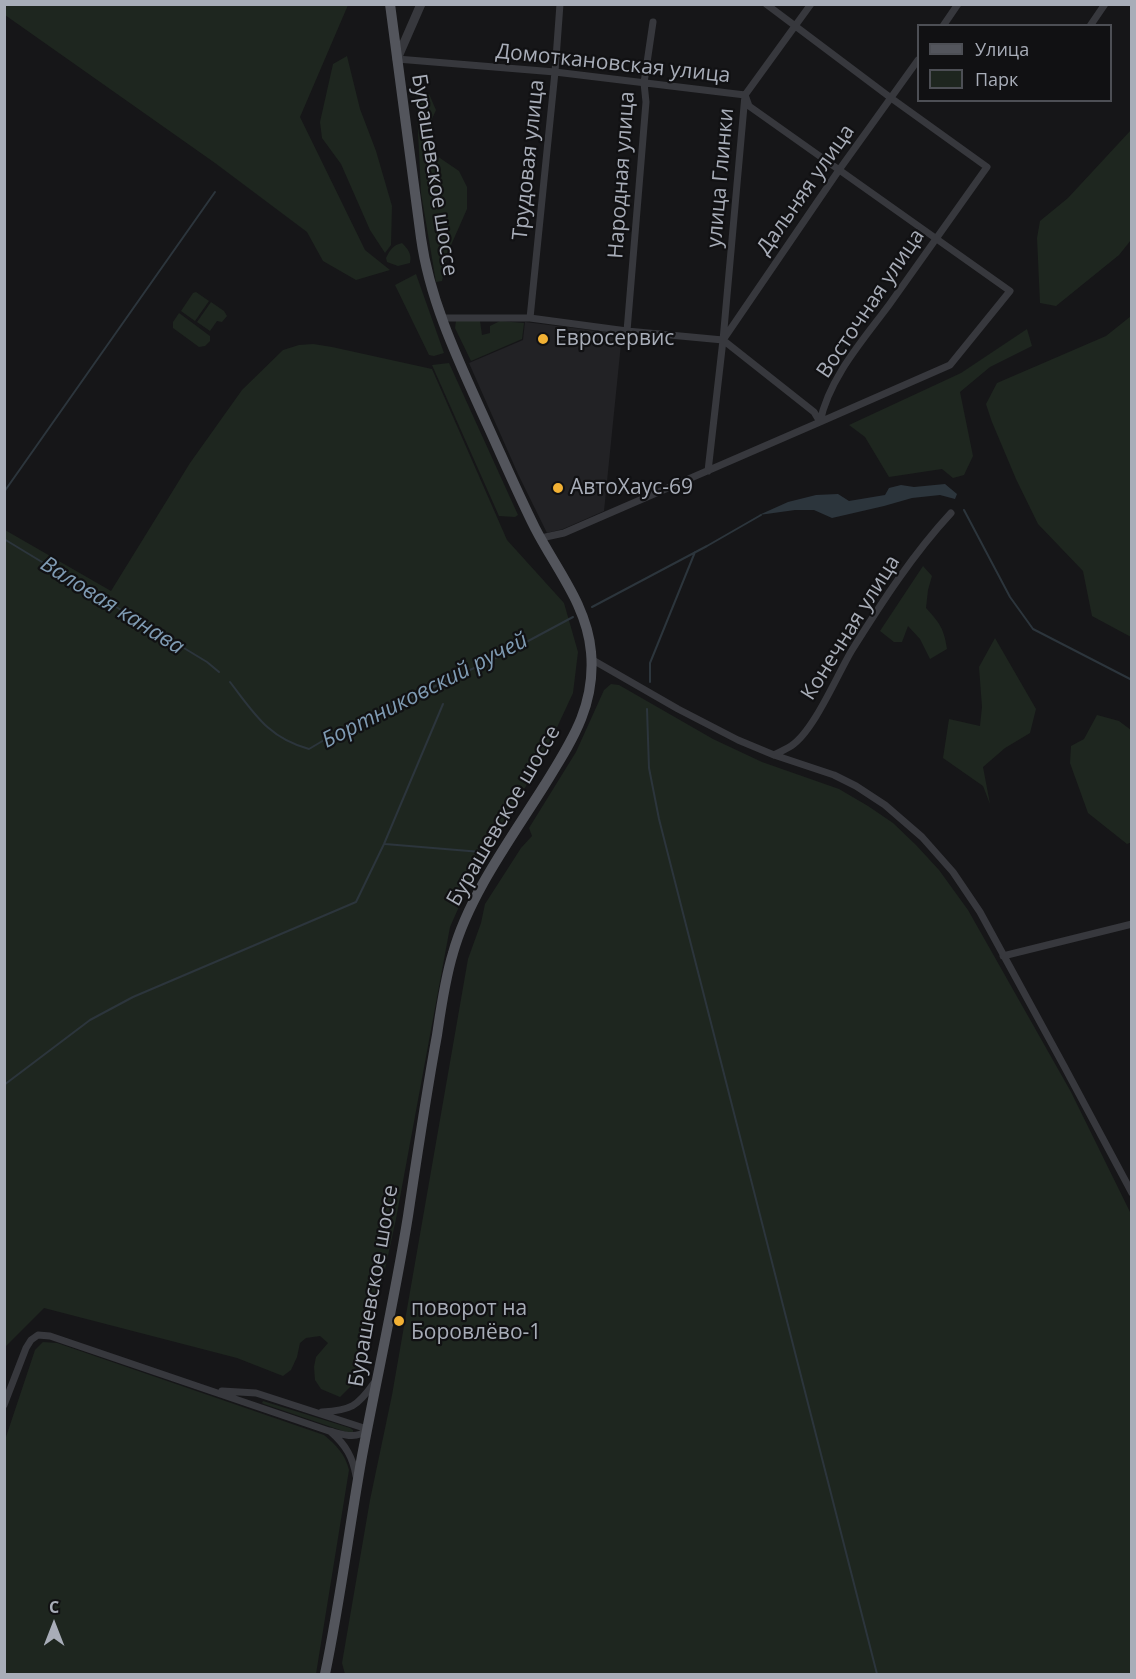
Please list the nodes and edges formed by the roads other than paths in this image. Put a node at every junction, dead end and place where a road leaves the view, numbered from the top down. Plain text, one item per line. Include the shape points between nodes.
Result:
1 (390, 4) edge
2 (421, 4) edge
3 (560, 4) edge
4 (766, 4) edge
5 (811, 4) edge
6 (958, 4) edge
7 (1105, 4) edge
8 (653, 22) dead end
9 (944, 24) edge
10 (1091, 24) edge
11 (795, 26) junction
12 (397, 59) junction
13 (917, 61) edge
14 (555, 72) junction
15 (644, 83) junction
16 (746, 95) junction
17 (891, 98) junction
18 (840, 170) junction
19 (935, 239) junction
20 (442, 318) junction
21 (530, 318) junction
22 (627, 331) junction
23 (723, 340) junction
24 (820, 422) junction
25 (708, 471) junction
26 (951, 513) dead end
27 (541, 538) junction
28 (591, 659) junction
29 (774, 754) junction
30 (1131, 924) edge
31 (1004, 956) junction
32 (1131, 1193) edge
33 (377, 1378) junction
34 (213, 1390) junction
35 (4, 1405) edge
36 (319, 1413) junction
37 (367, 1429) junction
38 (329, 1431) junction
39 (357, 1484) junction
40 (326, 1674) edge

1 - 12 main road, Бурашевское шоссе
2 - 12 street
3 - 14 street, Трудовая улица
4 - 11 street
5 - 11 street, улица Глинки
6 - 9 street
7 - 10 street
8 - 15 street, Народная улица
11 - 16 street, улица Глинки
11 - 17 street
12 - 14 street, Домоткановская улица
12 - 20 main road, Бурашевское шоссе via 426,267
13 - 17 street, Дальняя улица
14 - 15 street, Домоткановская улица
14 - 21 street, Трудовая улица
15 - 16 street, Домоткановская улица
15 - 22 street, Народная улица via 646,102
16 - 18 street, Домоткановская улица via 749,106
16 - 23 street, улица Глинки
17 - 18 street, Дальняя улица
17 - 19 street, Восточная улица via 987,167
18 - 19 street, Домоткановская улица
18 - 23 street, Дальняя улица
19 - 24 street, Восточная улица via 835,382
19 - 24 street, Домоткановская улица via 1010,291 950,365
20 - 21 street
20 - 27 main road, Бурашевское шоссе
21 - 22 street
22 - 23 street
23 - 24 street via 814,412
23 - 25 street, улица Глинки
24 - 25 street
25 - 27 street via 564,533
26 - 29 street, Конечная улица via 897,581 815,717 792,745
27 - 28 main road, Бурашевское шоссе via 583,615
28 - 29 street via 678,709
28 - 33 main road, Бурашевское шоссе via 588,696 577,731 481,887 453,952
29 - 31 street via 856,786 908,825 953,872
30 - 31 street
31 - 32 street
33 - 36 street via 354,1406
33 - 37 main road, Бурашевское шоссе
34 - 35 street via 38,1335 26,1348
34 - 36 street via 256,1392
34 - 38 street
36 - 37 street
37 - 38 street via 363,1434 350,1436
37 - 39 main road, Бурашевское шоссе
38 - 39 street via 351,1456
39 - 40 main road, Бурашевское шоссе

